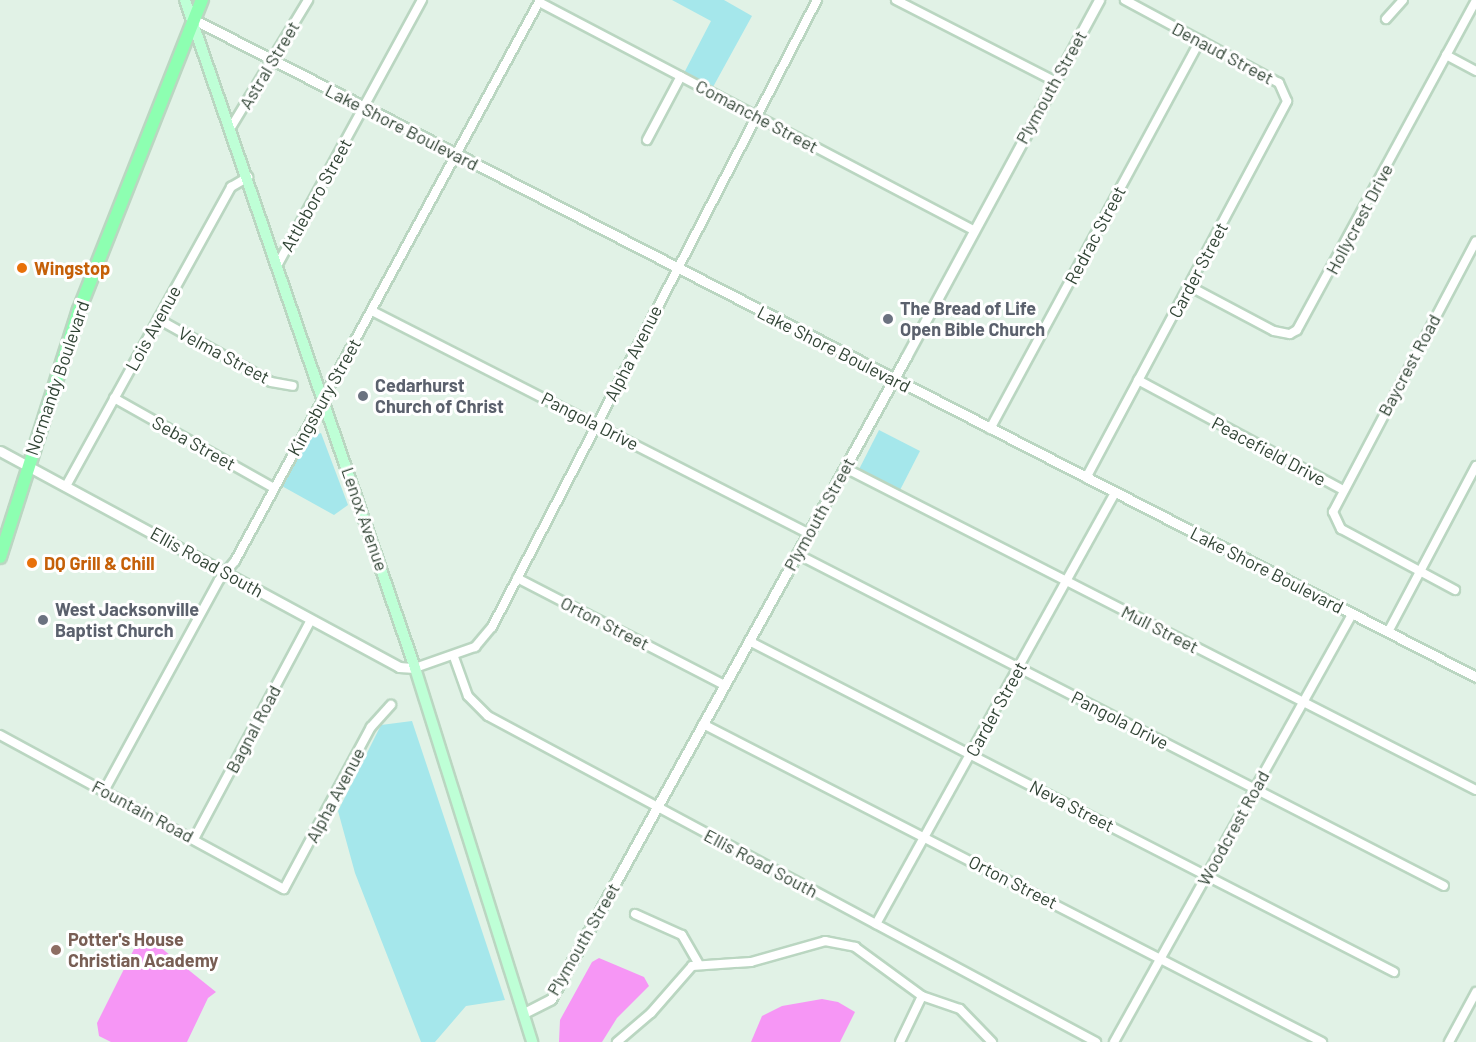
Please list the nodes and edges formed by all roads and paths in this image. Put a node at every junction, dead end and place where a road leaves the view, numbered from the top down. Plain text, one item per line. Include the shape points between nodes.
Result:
1 (185, 0) edge
2 (202, 0) edge
3 (308, 0) edge
4 (422, 0) edge
5 (817, 0) edge
6 (896, 0) edge
7 (1099, 0) edge
8 (1125, 0) edge
9 (1403, 0) edge
10 (1476, 0) edge
11 (540, 1) edge
12 (193, 19) junction
13 (1386, 19) dead end
14 (1200, 40) junction
15 (1446, 55) junction
16 (272, 61) junction
17 (1476, 71) edge
18 (681, 76) junction
19 (1054, 81) junction
20 (1286, 92) joint
21 (364, 108) junction
22 (756, 116) junction
23 (230, 129) junction
24 (647, 140) dead end
25 (457, 156) junction
26 (248, 177) junction
27 (974, 230) junction
28 (1476, 243) edge
29 (278, 264) junction
30 (676, 268) junction
31 (1189, 286) junction
32 (372, 311) junction
33 (158, 319) junction
34 (894, 380) junction
35 (1138, 380) junction
36 (292, 386) dead end
37 (114, 398) junction
38 (324, 399) junction
39 (597, 424) junction
40 (990, 429) junction
41 (0, 452) edge
42 (27, 466) junction
43 (1476, 466) edge
44 (845, 468) junction
45 (1086, 478) junction
46 (66, 486) junction
47 (274, 488) junction
48 (1343, 490) junction
49 (1115, 493) junction
50 (808, 533) junction
51 (797, 554) junction
52 (0, 557) edge
53 (225, 571) junction
54 (1420, 571) junction
55 (517, 578) junction
56 (1066, 581) junction
57 (1455, 590) dead end
58 (1352, 614) junction
59 (311, 620) junction
60 (1388, 632) junction
61 (749, 641) junction
62 (454, 657) junction
63 (416, 668) junction
64 (1018, 668) junction
65 (1476, 677) edge
66 (724, 685) junction
67 (1303, 701) junction
68 (391, 705) dead end
69 (703, 724) junction
70 (0, 735) edge
71 (970, 754) junction
72 (1255, 788) junction
73 (1476, 790) edge
74 (104, 791) junction
75 (657, 806) junction
76 (924, 837) junction
77 (194, 838) junction
78 (1207, 875) junction
79 (1444, 886) dead end
80 (285, 889) joint
81 (635, 914) dead end
82 (876, 924) junction
83 (1161, 958) junction
84 (698, 963) junction
85 (1394, 972) dead end
86 (1476, 993) edge
87 (922, 996) junction
88 (524, 1013) junction
89 (532, 1042) edge
90 (617, 1042) edge
91 (900, 1042) edge
92 (992, 1042) edge
93 (1096, 1042) edge
94 (1114, 1042) edge
95 (1323, 1042) edge
96 (1449, 1042) edge

1 - 12 main road, Lenox Avenue
2 - 12 main road, Normandy Boulevard
3 - 16 street, Astral Street
4 - 21 street, Attleboro Street
5 - 22 street, Alpha Avenue
6 - 19 street
7 - 19 street, Plymouth Street
8 - 14 street, Denaud Street
9 - 13 street
10 - 15 street, Hollycrest Drive
11 - 18 street, Comanche Street
11 - 25 street, Kingsbury Street
12 - 16 street, Lake Shore Boulevard
12 - 23 main road, Lenox Avenue
12 - 42 main road, Normandy Boulevard via 79,310
14 - 20 street, Denaud Street via 1279,83
14 - 40 street, Redrac Street
15 - 17 street
15 - 31 street, Hollycrest Drive via 1297,330 1290,334 1274,331
16 - 21 street, Lake Shore Boulevard
16 - 23 street, Astral Street
18 - 22 street, Comanche Street
18 - 24 street
19 - 27 street, Plymouth Street
20 - 31 street, Carder Street via 1284,109
21 - 25 street, Lake Shore Boulevard
21 - 29 street, Attleboro Street
22 - 27 street, Comanche Street
22 - 30 street, Alpha Avenue
23 - 26 main road, Lenox Avenue
25 - 30 street, Lake Shore Boulevard
25 - 32 street, Kingsbury Street
26 - 29 main road, Lenox Avenue
26 - 33 street, Lois Avenue via 231,187
27 - 34 street, Plymouth Street
28 - 48 street, Baycrest Road
29 - 38 main road, Lenox Avenue
30 - 34 street, Lake Shore Boulevard
30 - 39 street, Alpha Avenue
31 - 35 street, Carder Street
32 - 38 street, Kingsbury Street
32 - 39 street, Pangola Drive
33 - 36 street, Velma Street via 271,382
33 - 37 street, Lois Avenue
34 - 40 street, Lake Shore Boulevard
34 - 44 street, Plymouth Street
35 - 45 street, Carder Street
35 - 48 street, Peacefield Drive
37 - 46 street, Lois Avenue
37 - 47 street, Seba Street
38 - 47 street, Kingsbury Street
38 - 63 main road, Lenox Avenue
39 - 50 street, Pangola Drive
39 - 55 street, Alpha Avenue
40 - 45 street, Lake Shore Boulevard
41 - 42 street, Ellis Road South
42 - 46 street, Ellis Road South
42 - 52 main road, Normandy Boulevard
43 - 54 street
44 - 50 street, Plymouth Street
44 - 56 street, Mull Street
45 - 49 street, Lake Shore Boulevard
46 - 53 street, Ellis Road South
47 - 53 street, Kingsbury Street via 235,561
48 - 54 street, Peacefield Drive via 1333,512 1336,524
49 - 56 street, Carder Street
49 - 58 street, Lake Shore Boulevard
50 - 51 street, Plymouth Street
51 - 61 street, Plymouth Street
51 - 64 street, Pangola Drive
53 - 59 street, Ellis Road South
53 - 74 street, Kingsbury Street
54 - 57 street, Peacefield Drive
54 - 60 street
55 - 62 street, Alpha Avenue via 487,635 475,647
55 - 66 street, Orton Street
56 - 64 street, Carder Street
56 - 67 street, Mull Street
58 - 60 street, Lake Shore Boulevard
58 - 67 street, Woodcrest Road
59 - 63 street, Ellis Road South via 399,667
59 - 77 street, Bagnal Road
60 - 65 street, Lake Shore Boulevard
61 - 66 street, Plymouth Street
61 - 71 street, Neva Street
62 - 63 street, Alpha Avenue
62 - 75 street, Ellis Road South via 468,696 479,710
63 - 88 main road, Lenox Avenue
64 - 71 street, Carder Street
64 - 72 street, Pangola Drive
66 - 69 street, Plymouth Street
67 - 72 street, Woodcrest Road
67 - 73 street, Mull Street
68 - 80 street, Alpha Avenue via 371,727
69 - 75 street, Plymouth Street
69 - 76 street, Orton Street
70 - 74 street, Fountain Road
71 - 76 street, Carder Street
71 - 78 street, Neva Street
72 - 78 street, Woodcrest Road
72 - 79 street, Pangola Drive
74 - 77 street, Fountain Road
75 - 82 street, Ellis Road South
75 - 88 street, Plymouth Street via 551,999
76 - 82 street, Carder Street
76 - 83 street, Orton Street
77 - 80 street, Fountain Road
78 - 83 street, Woodcrest Road
78 - 85 street, Neva Street
81 - 84 street via 682,935
82 - 93 street, Ellis Road South
83 - 94 street, Woodcrest Road
83 - 95 street, Orton Street
84 - 87 street via 751,962 808,942 841,942 869,955
84 - 90 street
86 - 96 street
87 - 91 street
87 - 92 street via 960,1010
88 - 89 main road, Lenox Avenue

